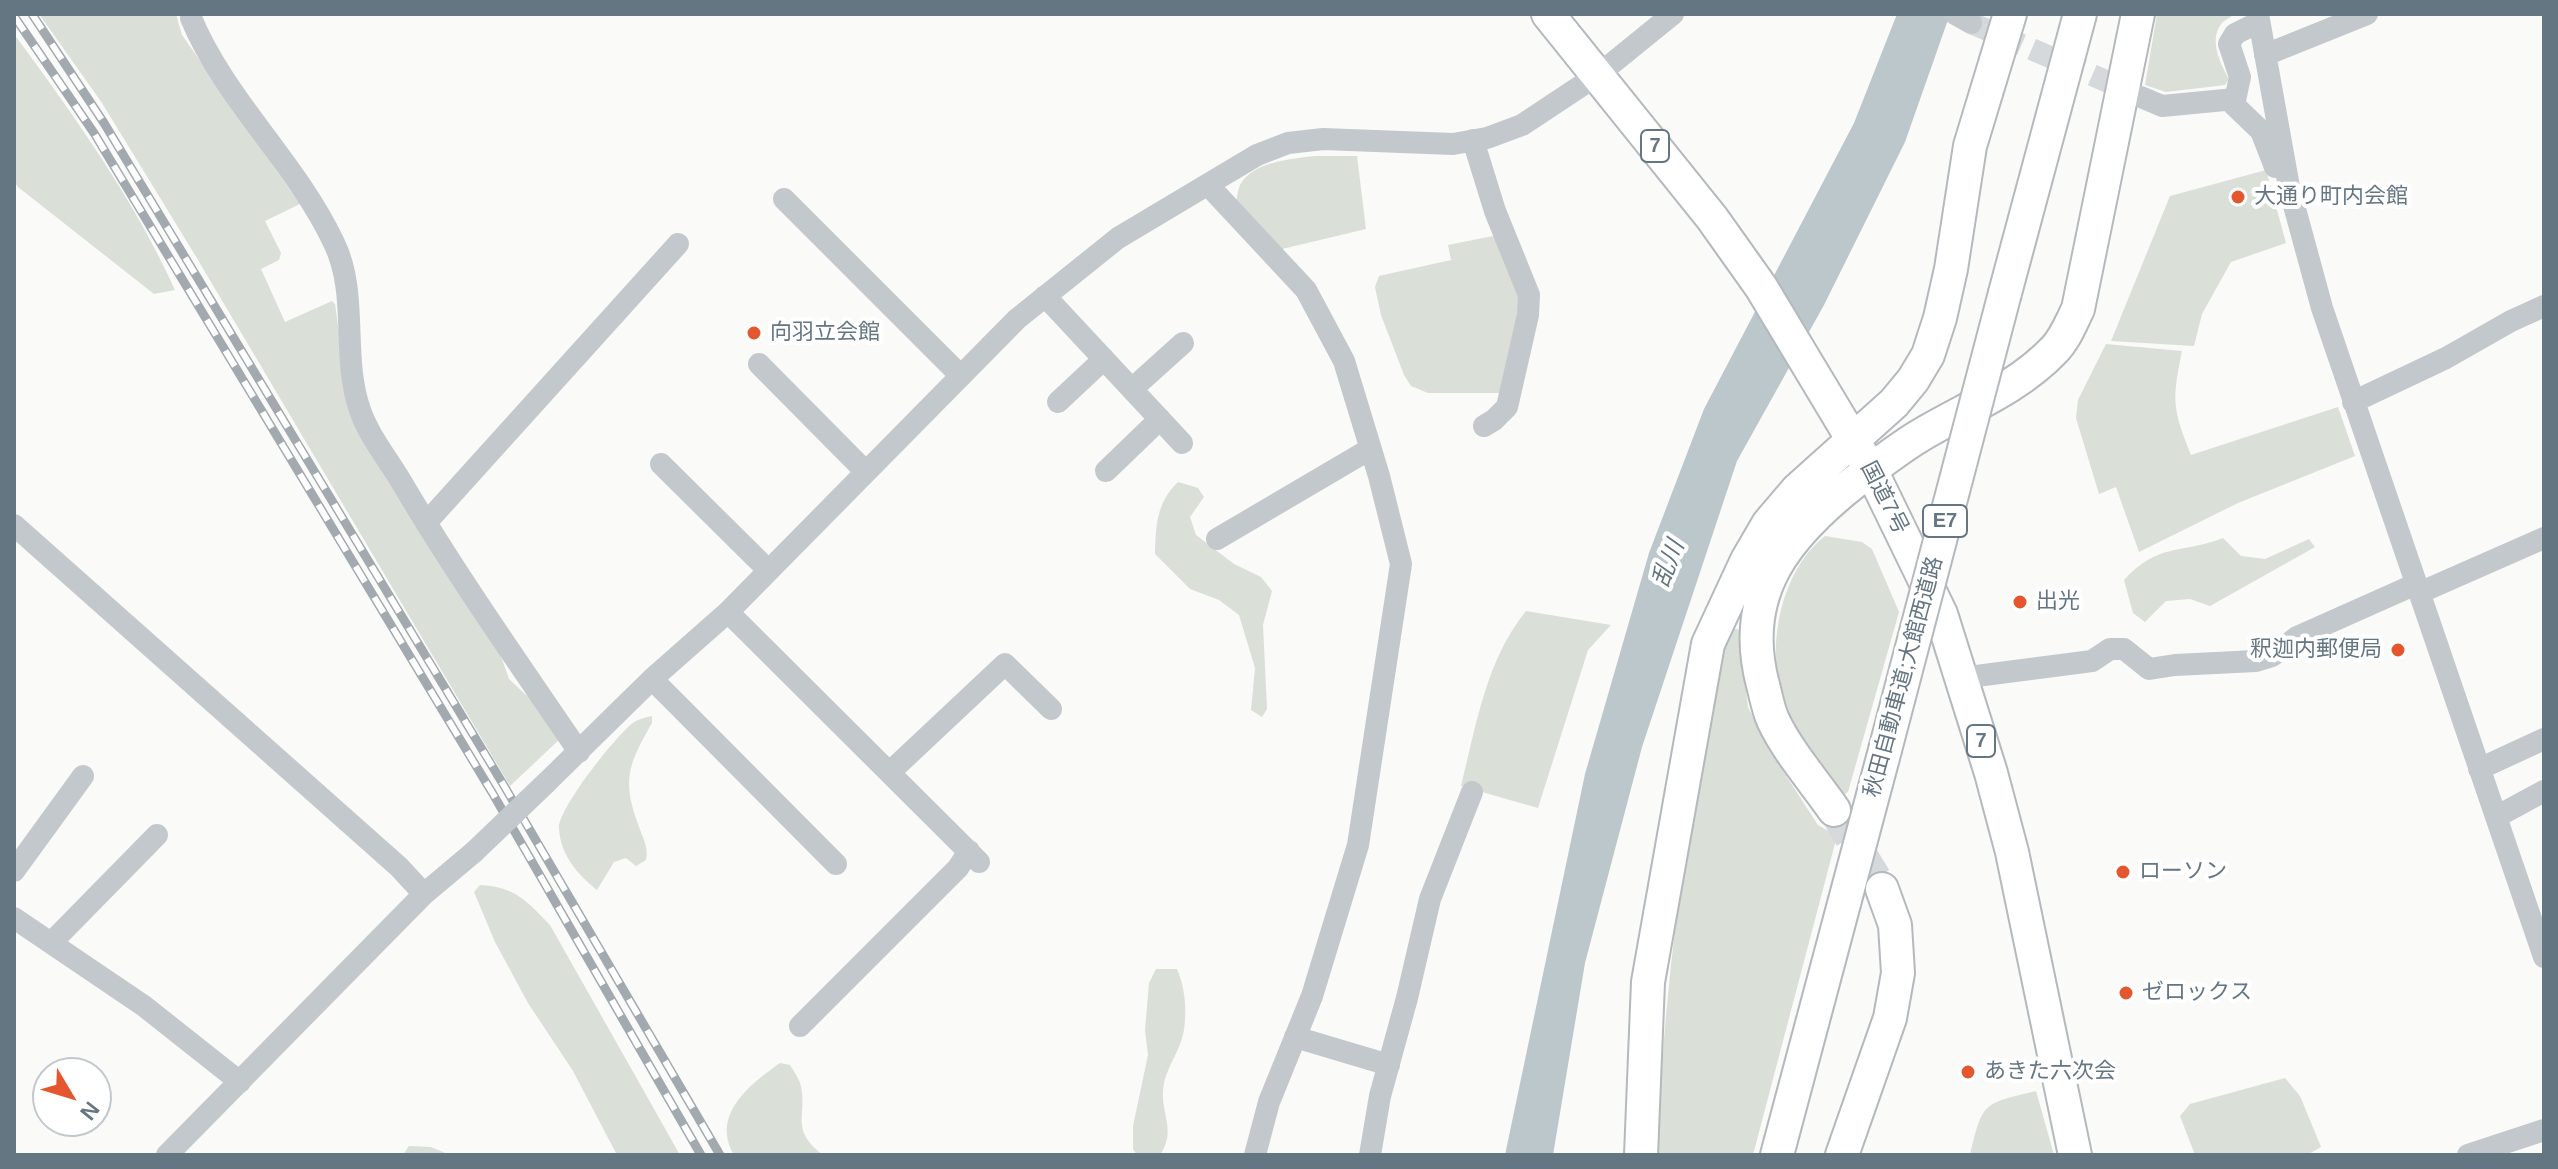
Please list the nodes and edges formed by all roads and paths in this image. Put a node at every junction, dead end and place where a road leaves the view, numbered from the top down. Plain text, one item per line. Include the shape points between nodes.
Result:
1 (192, 14) edge
2 (1548, 14) edge
3 (1673, 14) edge
4 (2010, 14) edge
5 (2080, 14) edge
6 (2138, 14) edge
7 (2367, 14) edge
8 (2258, 18) edge
9 (2265, 55) junction
10 (1599, 74) junction
11 (2141, 97) tunnel mouth
12 (2235, 99) junction
13 (1473, 140) junction
14 (1209, 186) junction
15 (784, 199) dead end
16 (2294, 208) junction
17 (678, 244) dead end
18 (1045, 296) junction
19 (2544, 306) edge
20 (1183, 343) dead end
21 (1104, 359) junction
22 (759, 364) dead end
23 (961, 376) junction
24 (1132, 389) junction
25 (1058, 402) dead end
26 (2353, 402) junction
27 (1160, 419) junction
28 (1484, 426) dead end
29 (1854, 439) junction
30 (1182, 443) dead end
31 (1370, 449) junction
32 (661, 464) dead end
33 (1871, 470) junction
34 (865, 471) junction
35 (1106, 471) dead end
36 (426, 523) junction
37 (14, 525) edge
38 (2544, 538) edge
39 (1217, 539) dead end
40 (768, 570) junction
41 (2417, 588) junction
42 (728, 612) junction
43 (1961, 678) junction
44 (652, 679) junction
45 (1051, 709) dead end
46 (2544, 739) edge
47 (579, 752) junction
48 (2479, 769) junction
49 (890, 772) junction
50 (83, 776) dead end
51 (2544, 791) edge
52 (1472, 792) dead end
53 (1834, 810) tunnel mouth
54 (2496, 817) junction
55 (157, 835) dead end
56 (836, 864) dead end
57 (14, 871) edge
58 (1882, 889) tunnel mouth
59 (424, 894) junction
60 (14, 918) edge
61 (51, 943) junction
62 (2544, 957) edge
63 (800, 1026) dead end
64 (1295, 1037) junction
65 (1389, 1065) junction
66 (240, 1082) junction
67 (2544, 1130) edge
68 (167, 1155) edge
69 (1255, 1155) edge
70 (1370, 1155) edge
71 (1641, 1155) edge
72 (1777, 1155) edge
73 (1842, 1155) edge
74 (2075, 1155) edge
75 (2468, 1155) edge

1 - 36 street via 204,50 335,244 345,277 352,382 361,413
2 - 10 highway, 国道7号 / 7
3 - 10 street
4 - 29 highway via 1970,146 1951,269 1928,355 1894,403
5 - 72 highway, 秋田自動車道;大館西道路 / E7, bridge
6 - 33 highway via 2078,309 2065,334 2055,349 1997,395 1920,435
7 - 9 street
8 - 9 street
8 - 12 street via 2229,44 2240,77
9 - 16 street
10 - 13 street via 1522,125
10 - 29 highway, 国道7号 / 7 via 1761,287
11 - 12 street via 2162,106
12 - 16 street via 2234,105 2261,131
13 - 14 street via 1288,143 1257,155
13 - 28 street via 1529,295 1507,407
14 - 18 street via 1118,238
14 - 31 street via 1306,290 1344,361
15 - 23 street
16 - 26 street
17 - 36 street
18 - 21 street
18 - 23 street
19 - 26 street
20 - 24 street
21 - 24 street
21 - 25 street
22 - 34 street
23 - 34 street
24 - 27 street
26 - 41 street
27 - 30 street
27 - 35 street
29 - 33 highway, 国道7号 / 7
29 - 71 highway via 1768,524 1708,644 1648,982
31 - 39 street
31 - 64 street via 1401,564 1358,845
32 - 40 street
33 - 43 highway, 国道7号 / 7 via 1941,614
33 - 53 highway via 1806,523 1784,550 1761,599 1755,629 1772,718
34 - 40 street
36 - 47 street
37 - 59 street
38 - 41 street
40 - 42 street
41 - 43 street via 2297,637 2256,661 2149,669 2124,649 2110,649 2092,661
41 - 48 street
42 - 44 street
42 - 49 street
43 - 74 highway, 国道7号 / 7 via 2012,852
44 - 47 street
44 - 56 street
45 - 49 street via 1005,664
46 - 48 street
47 - 59 street, bridge
48 - 54 street
49 - 63 street via 974,857
50 - 57 street
51 - 54 street
52 - 65 street via 1430,899
54 - 62 street
55 - 61 street
58 - 73 highway via 1895,925 1898,973 1890,1018
59 - 66 street
60 - 61 street
61 - 66 street via 144,1006
64 - 65 street
64 - 69 street
65 - 70 street
66 - 68 street
67 - 75 street

